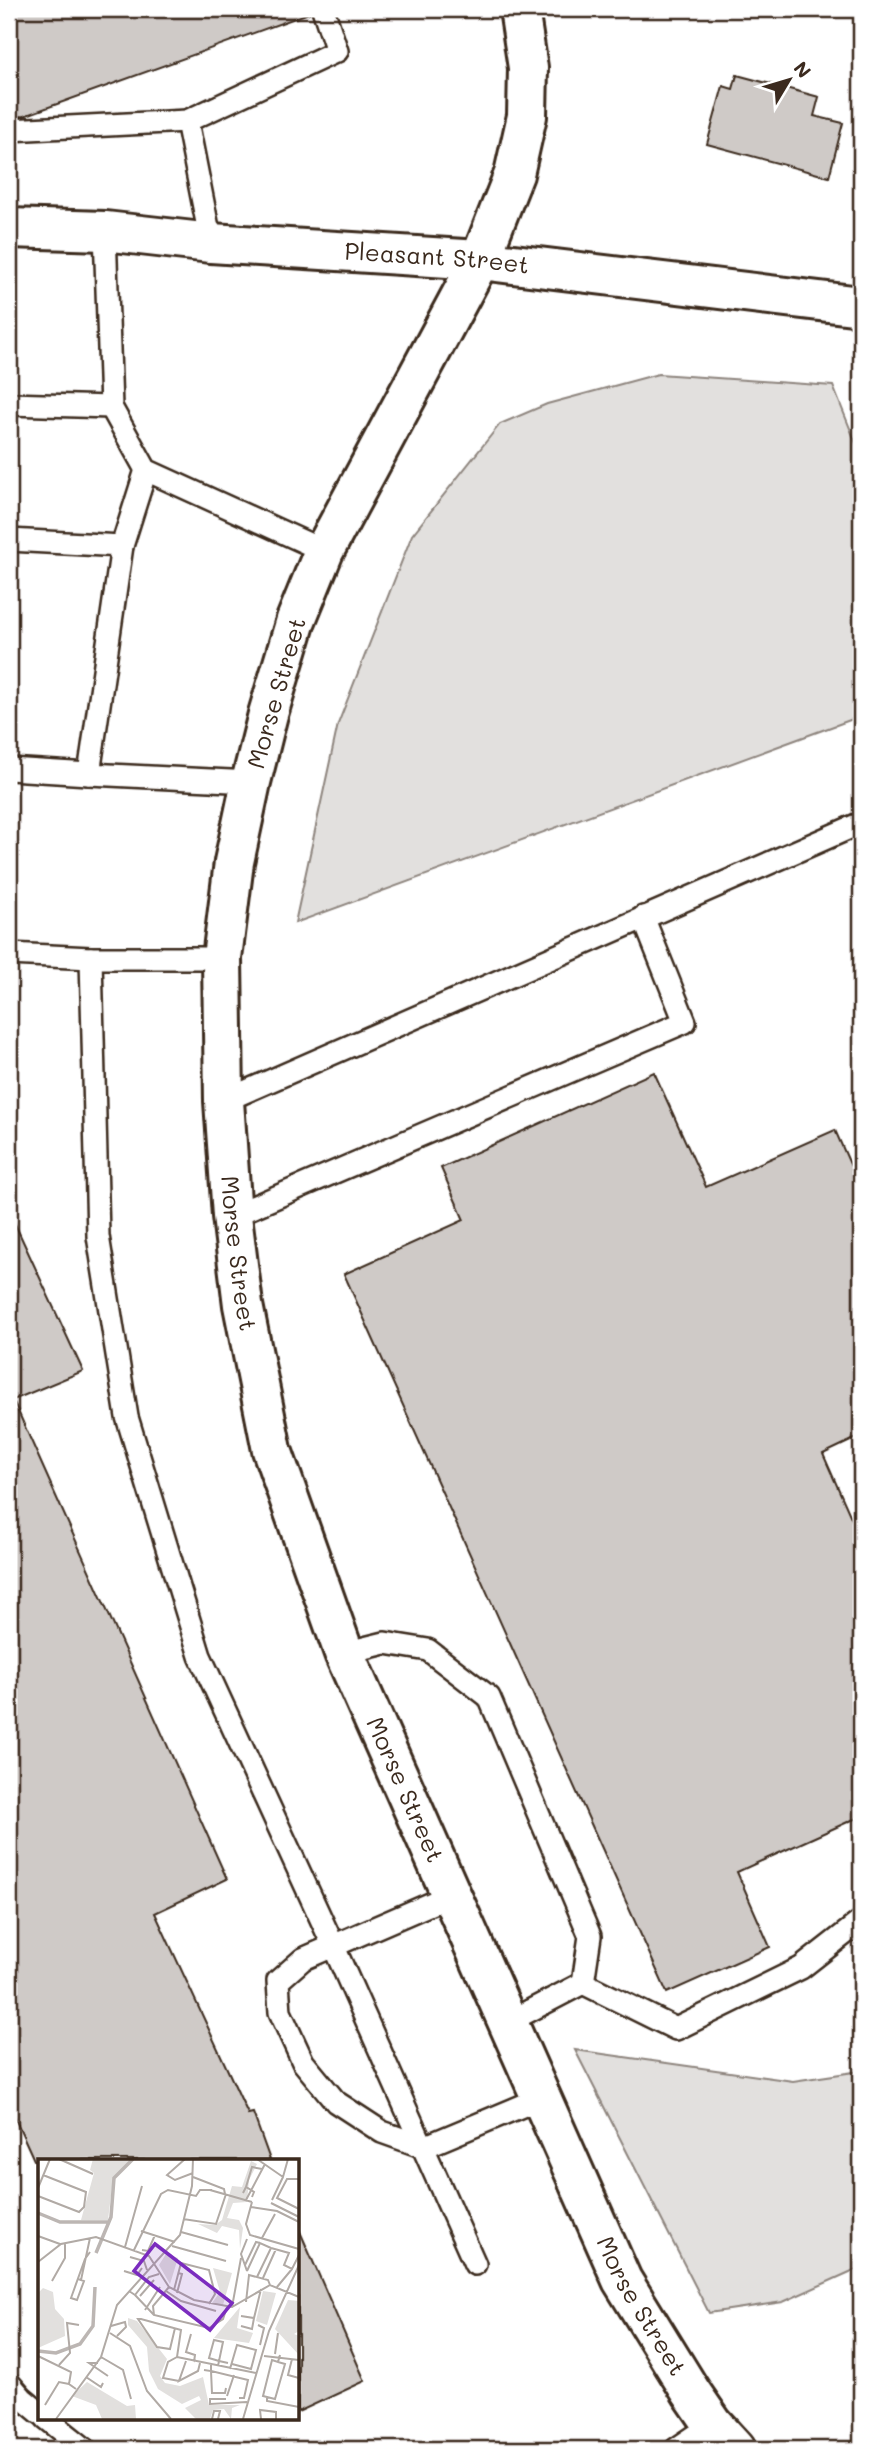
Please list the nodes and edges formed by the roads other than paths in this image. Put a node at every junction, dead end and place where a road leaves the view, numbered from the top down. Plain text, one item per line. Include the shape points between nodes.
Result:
1 (323, 9) edge
2 (520, 9) edge
3 (187, 121) junction
4 (9, 131) edge
5 (9, 228) edge
6 (105, 231) junction
7 (211, 243) junction
8 (480, 260) junction
9 (861, 306) edge
10 (9, 404) edge
11 (111, 407) junction
12 (146, 470) junction
13 (9, 540) edge
14 (122, 546) junction
15 (324, 551) junction
16 (9, 769) edge
17 (89, 774) junction
18 (251, 782) junction
19 (861, 822) edge
20 (643, 917) junction
21 (9, 954) edge
22 (91, 958) junction
23 (222, 958) junction
24 (225, 1101) junction
25 (232, 1216) junction
26 (344, 1653) junction
27 (451, 1895) junction
28 (861, 1921) edge
29 (334, 1945) junction
30 (583, 1983) junction
31 (508, 2022) junction
32 (541, 2098) junction
33 (424, 2147) junction
34 (475, 2264) dead end
35 (9, 2383) edge
36 (38, 2411) edge
37 (49, 2420) edge
38 (725, 2437) edge
39 (85, 2449) edge
40 (676, 2449) edge

1 - 3 lane via 337,51
2 - 8 street, Morse Street via 528,68 527,116 514,174
3 - 4 lane
3 - 7 lane
5 - 6 street, Pleasant Street
6 - 7 street, Pleasant Street
6 - 11 lane
7 - 8 street, Pleasant Street
8 - 9 street, Pleasant Street
8 - 15 street, Morse Street
10 - 11 lane
11 - 12 lane
12 - 14 lane
12 - 15 lane
13 - 14 lane
14 - 17 lane
15 - 18 street, Morse Street via 296,620
16 - 17 lane
17 - 18 lane
18 - 23 street, Morse Street via 234,862
19 - 20 lane
20 - 24 lane
20 - 25 lane via 685,1022
21 - 22 lane
22 - 23 lane
22 - 29 lane via 98,1236 127,1417 200,1656
23 - 24 street, Morse Street
24 - 25 street, Morse Street
25 - 26 street, Morse Street via 243,1305 272,1450
26 - 27 street, Morse Street
26 - 30 lane via 385,1643 428,1650 489,1697 590,1936
27 - 29 lane
27 - 31 street, Morse Street
28 - 30 lane via 801,1969 676,2029
29 - 33 lane
29 - 33 lane via 303,1959 278,1981 280,2012 291,2037 303,2062 336,2102 382,2132
30 - 31 lane
31 - 32 street, Morse Street
32 - 33 lane
32 - 38 street, Morse Street via 622,2280
33 - 34 lane
35 - 36 lane
37 - 39 lane
38 - 40 lane

